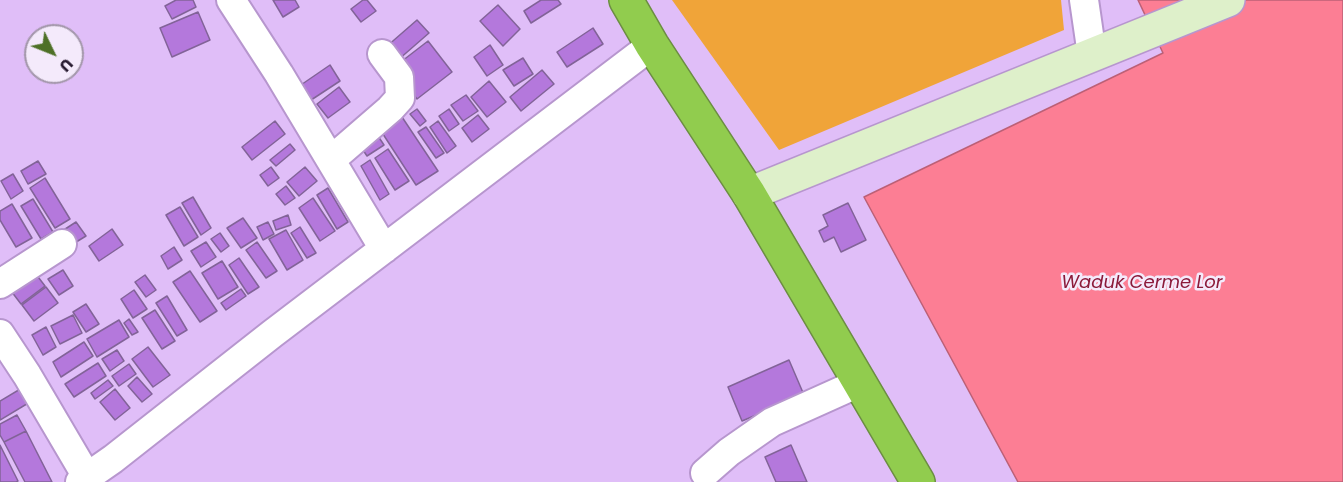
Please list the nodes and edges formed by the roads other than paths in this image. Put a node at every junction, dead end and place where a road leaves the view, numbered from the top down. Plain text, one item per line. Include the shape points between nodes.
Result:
1 (231, 0) edge
2 (626, 0) edge
3 (1084, 0) edge
4 (1228, 0) edge
5 (652, 45) junction
6 (382, 54) dead end
7 (1092, 55) junction
8 (331, 160) junction
9 (749, 194) junction
10 (62, 244) dead end
11 (384, 249) junction
12 (0, 284) edge
13 (0, 334) edge
14 (861, 382) junction
15 (705, 473) dead end
16 (86, 480) edge
17 (918, 482) edge

1 - 8 street
2 - 5 highway
3 - 7 street
4 - 7 main road
5 - 9 highway
5 - 11 street
6 - 8 street via 399,77 400,98
7 - 9 main road
8 - 11 street
9 - 14 highway
10 - 12 street
11 - 16 street
13 - 16 street
14 - 15 street via 772,422
14 - 17 highway

